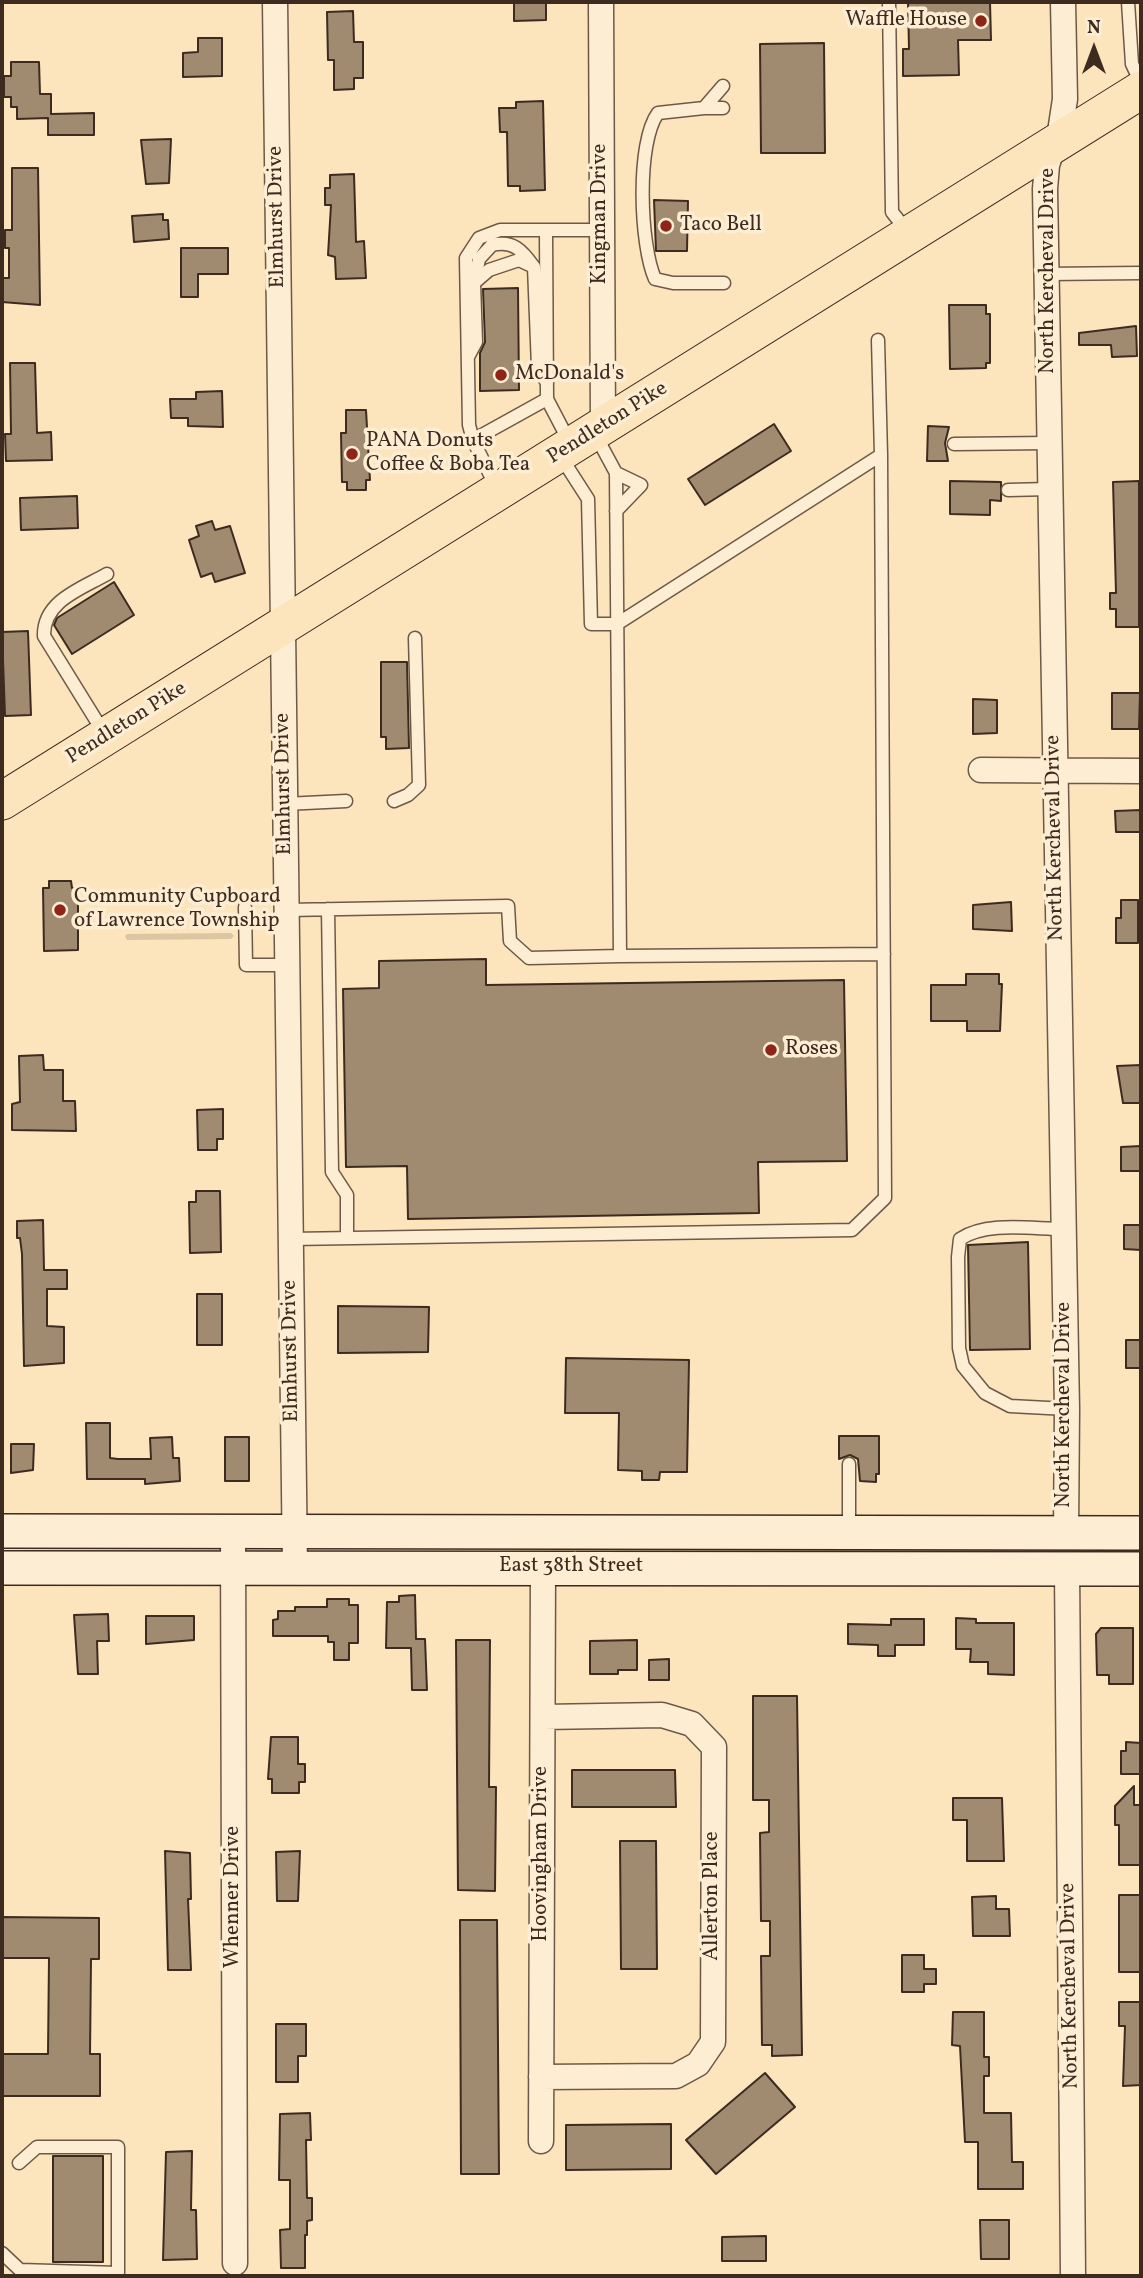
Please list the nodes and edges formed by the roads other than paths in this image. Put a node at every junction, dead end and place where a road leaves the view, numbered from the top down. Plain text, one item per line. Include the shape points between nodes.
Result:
1 (275, 2) edge
2 (601, 2) edge
3 (889, 2) edge
4 (1128, 2) edge
5 (1063, 3) edge
6 (1141, 83) edge
7 (723, 86) dead end
8 (1141, 90) edge
9 (704, 108) junction
10 (723, 108) dead end
11 (1058, 142) junction
12 (600, 230) junction
13 (546, 232) junction
14 (911, 235) junction
15 (534, 267) junction
16 (1141, 273) edge
17 (1046, 274) junction
18 (474, 284) junction
19 (724, 284) dead end
20 (878, 340) dead end
21 (467, 359) junction
22 (547, 383) junction
23 (547, 399) junction
24 (473, 440) junction
25 (582, 440) junction
26 (1049, 443) junction
27 (954, 444) dead end
28 (881, 455) junction
29 (616, 473) junction
30 (1050, 489) junction
31 (1008, 490) dead end
32 (499, 492) junction
33 (616, 511) junction
34 (107, 574) dead end
35 (617, 624) junction
36 (283, 626) junction
37 (415, 638) dead end
38 (106, 737) junction
39 (981, 771) dead end
40 (1055, 771) junction
41 (1141, 771) edge
42 (2, 801) edge
43 (346, 802) dead end
44 (394, 802) dead end
45 (285, 804) junction
46 (245, 907) dead end
47 (328, 909) junction
48 (287, 910) junction
49 (884, 954) junction
50 (620, 956) junction
51 (287, 965) junction
52 (1063, 1229) junction
53 (346, 1238) junction
54 (291, 1239) junction
55 (1067, 1409) junction
56 (849, 1464) dead end
57 (2, 1531) edge
58 (233, 1531) junction
59 (295, 1531) junction
60 (849, 1532) junction
61 (1066, 1533) junction
62 (1141, 1534) edge
63 (232, 1567) junction
64 (295, 1567) junction
65 (543, 1567) junction
66 (2, 1568) edge
67 (1067, 1569) junction
68 (1141, 1569) edge
69 (543, 1717) junction
70 (541, 2077) junction
71 (541, 2140) dead end
72 (19, 2163) dead end
73 (2, 2253) edge
74 (235, 2263) dead end
75 (1073, 2276) edge

1 - 36 street, Elmhurst Drive
2 - 12 street, Kingman Drive
3 - 14 lane via 892,212
4 - 6 lane via 1132,64
5 - 11 street, North Kercheval Drive via 1065,99
7 - 9 lane
8 - 11 main road, Pendleton Pike
9 - 10 lane
9 - 19 lane via 658,113 651,122 645,140 644,241 655,279
11 - 14 main road, Pendleton Pike
11 - 17 street, North Kercheval Drive via 1045,176
12 - 13 lane
12 - 25 street, Kingman Drive
13 - 21 lane via 500,230 479,238 466,258
13 - 22 lane
14 - 25 main road, Pendleton Pike
15 - 18 lane via 519,260 504,262
15 - 18 lane via 514,245 492,245 479,259
15 - 22 lane via 538,367
16 - 17 lane
17 - 26 street, North Kercheval Drive
18 - 21 lane via 476,342
20 - 28 lane
21 - 24 lane
22 - 23 lane
23 - 24 lane
23 - 25 lane
24 - 32 lane
25 - 29 lane
25 - 32 main road, Pendleton Pike
25 - 35 lane via 591,624
26 - 27 lane
26 - 30 street, North Kercheval Drive
28 - 35 lane
28 - 49 lane
29 - 33 lane
29 - 33 lane via 641,485
30 - 31 lane
30 - 40 street, North Kercheval Drive
32 - 36 main road, Pendleton Pike
33 - 35 lane
34 - 38 lane via 53,606 44,622 44,636
35 - 50 lane
36 - 38 main road, Pendleton Pike
36 - 45 street, Elmhurst Drive
37 - 44 lane via 419,785
38 - 42 main road, Pendleton Pike
39 - 40 street
40 - 41 street
40 - 52 street, North Kercheval Drive
43 - 45 lane
45 - 48 street, Elmhurst Drive
46 - 51 lane via 246,965
47 - 48 lane
47 - 50 lane via 508,906 510,941 528,958
47 - 53 lane via 332,1172 347,1195
48 - 51 street, Elmhurst Drive
49 - 50 lane
49 - 53 lane via 885,1198 852,1230
51 - 54 street, Elmhurst Drive
52 - 55 street, North Kercheval Drive
52 - 55 lane via 971,1231 960,1239 959,1348 963,1366 985,1393 1010,1406
53 - 54 lane
54 - 59 street, Elmhurst Drive
55 - 61 street, North Kercheval Drive
56 - 60 lane
57 - 58 main road, East 38th Street
58 - 59 main road, East 38th Street
58 - 63 street, Whenner Drive
59 - 60 main road, East 38th Street
59 - 64 street, Elmhurst Drive
60 - 61 main road, East 38th Street
61 - 62 main road, East 38th Street
63 - 64 main road, East 38th Street
63 - 66 main road, East 38th Street
63 - 74 street, Whenner Drive
64 - 65 main road, East 38th Street
65 - 67 main road, East 38th Street
65 - 69 street, Hoovingham Drive
67 - 68 main road, East 38th Street
67 - 75 street, North Kercheval Drive
69 - 70 street, Hoovingham Drive
69 - 70 street, Allerton Place via 662,1716 692,1724 714,1747 713,2042 698,2064 676,2076
70 - 71 street, Hoovingham Drive
72 - 73 lane via 37,2147 118,2147 118,2273 20,2270

